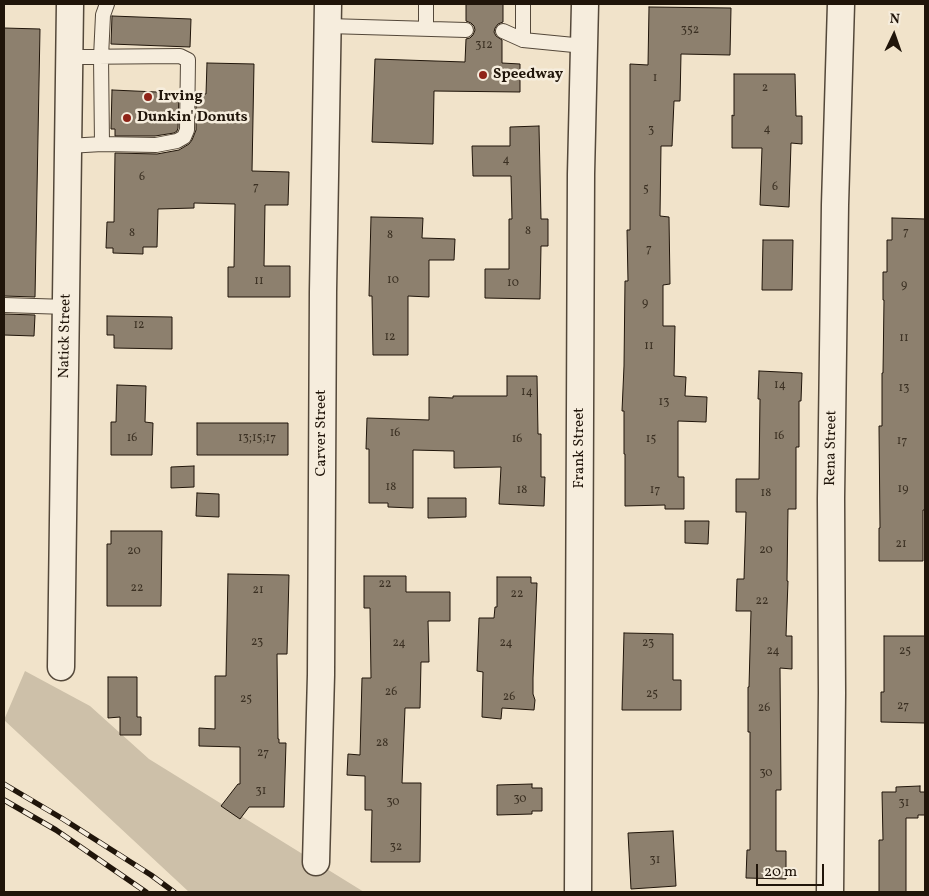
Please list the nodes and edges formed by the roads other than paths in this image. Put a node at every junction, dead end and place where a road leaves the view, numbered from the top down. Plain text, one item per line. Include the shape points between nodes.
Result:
1 (70, 4) edge
2 (107, 4) edge
3 (426, 4) edge
4 (524, 4) edge
5 (585, 4) edge
6 (841, 4) edge
7 (328, 15) edge
8 (426, 29) junction
9 (466, 30) dead end
10 (503, 31) dead end
11 (523, 40) junction
12 (584, 46) junction
13 (101, 56) junction
14 (69, 57) junction
15 (102, 144) junction
16 (68, 146) junction
17 (4, 305) edge
18 (66, 307) junction
19 (61, 668) dead end
20 (316, 862) dead end
21 (578, 892) edge
22 (830, 892) edge

1 - 14 street, Natick Street
2 - 13 lane via 103,15
3 - 8 lane
4 - 11 lane
5 - 12 street, Frank Street
6 - 22 street, Rena Street via 834,215
7 - 8 lane
7 - 20 street, Carver Street
8 - 9 lane
10 - 11 lane
11 - 12 lane
12 - 21 street, Frank Street
13 - 14 lane
13 - 15 lane
13 - 15 lane via 180,56 188,60 187,130 184,137 177,142 156,144
14 - 16 street, Natick Street
15 - 16 lane
16 - 18 street, Natick Street
17 - 18 lane
18 - 19 street, Natick Street

